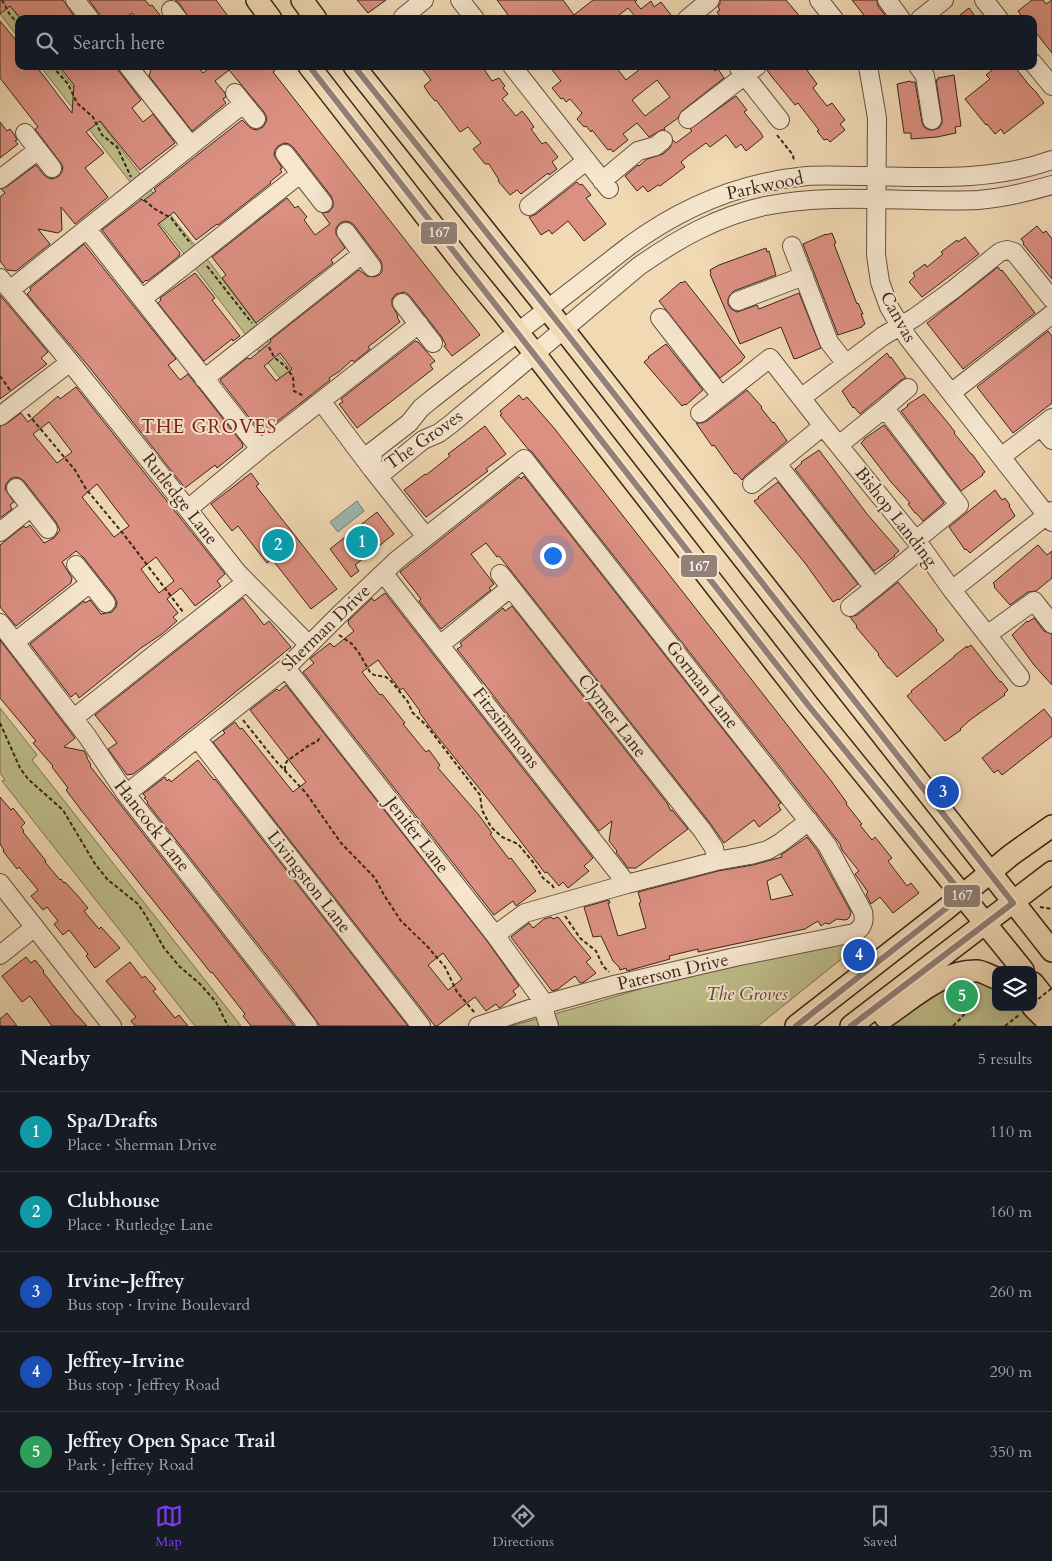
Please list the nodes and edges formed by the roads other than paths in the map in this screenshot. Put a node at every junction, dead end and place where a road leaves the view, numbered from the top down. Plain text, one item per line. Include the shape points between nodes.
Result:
1 (257, 0) edge
2 (302, 0) edge
3 (424, 0) edge
4 (460, 0) edge
5 (710, 0) edge
6 (819, 0) edge
7 (887, 0) edge
8 (944, 0) edge
9 (984, 0) edge
10 (78, 1) edge
11 (692, 12) edge
12 (87, 15) edge
13 (268, 15) edge
14 (313, 15) edge
15 (403, 15) edge
16 (472, 15) edge
17 (831, 15) edge
18 (899, 15) edge
19 (925, 15) edge
20 (996, 15) edge
21 (1037, 68) edge
22 (136, 70) edge
23 (312, 70) edge
24 (357, 70) edge
25 (515, 70) edge
26 (746, 70) edge
27 (748, 70) edge
28 (869, 70) edge
29 (921, 70) edge
30 (1052, 86) edge
31 (256, 119) dead end
32 (688, 119) dead end
33 (780, 120) road end
34 (932, 120) dead end
35 (25, 133) dead end
36 (664, 140) dead end
37 (191, 146) junction
38 (38, 150) junction
39 (285, 154) dead end
40 (1052, 160) edge
41 (586, 161) junction
42 (52, 168) dead end
43 (300, 174) junction
44 (877, 176) junction
45 (0, 179) edge
46 (1052, 185) edge
47 (876, 199) junction
48 (323, 203) dead end
49 (529, 206) dead end
50 (87, 229) junction
51 (346, 232) dead end
52 (792, 246) dead end
53 (804, 276) junction
54 (5, 284) edge
55 (142, 299) junction
56 (1052, 299) edge
57 (738, 301) dead end
58 (402, 302) dead end
59 (547, 310) junction
60 (1052, 314) edge
61 (660, 318) dead end
62 (419, 324) junction
63 (900, 326) junction
64 (564, 330) junction
65 (518, 332) junction
66 (433, 343) dead end
67 (535, 354) junction
68 (70, 362) junction
69 (846, 364) junction
70 (204, 379) junction
71 (908, 388) dead end
72 (951, 394) junction
73 (721, 396) junction
74 (801, 398) junction
75 (321, 401) junction
76 (882, 411) junction
77 (700, 413) dead end
78 (0, 416) edge
79 (823, 426) junction
80 (1048, 428) edge
81 (839, 445) junction
82 (260, 449) junction
83 (1001, 457) junction
84 (524, 459) joint
85 (777, 464) junction
86 (372, 469) junction
87 (752, 484) dead end
88 (16, 488) dead end
89 (30, 508) junction
90 (188, 509) junction
91 (1050, 516) edge
92 (48, 529) dead end
93 (0, 532) edge
94 (426, 537) junction
95 (919, 544) junction
96 (76, 565) dead end
97 (384, 574) junction
98 (246, 582) junction
99 (90, 583) junction
100 (874, 588) junction
101 (952, 590) junction
102 (106, 603) dead end
103 (850, 607) dead end
104 (0, 623) edge
105 (1052, 624) edge
106 (987, 636) junction
107 (15, 642) junction
108 (309, 645) junction
109 (440, 645) junction
110 (286, 668) junction
111 (1020, 677) dead end
112 (74, 718) junction
113 (196, 738) junction
114 (126, 794) junction
115 (809, 821) junction
116 (1052, 826) edge
117 (716, 861) junction
118 (1052, 872) edge
119 (989, 873) junction
120 (0, 883) edge
121 (628, 884) junction
122 (962, 895) junction
123 (1013, 902) junction
124 (864, 920) joint
125 (986, 923) junction
126 (35, 927) junction
127 (495, 935) junction
128 (1052, 951) edge
129 (0, 955) edge
130 (1019, 966) edge
131 (992, 976) edge
132 (1037, 988) edge
133 (545, 1004) junction
134 (1052, 1007) edge
135 (1024, 1012) edge
136 (112, 1026) edge
137 (308, 1026) edge
138 (421, 1026) edge
139 (480, 1026) edge
140 (549, 1026) edge
141 (796, 1026) edge
142 (852, 1026) edge
143 (873, 1026) edge
144 (1052, 1026) edge

1 - 13 main road
2 - 14 main road
3 - 15 street
4 - 16 street
5 - 11 street
6 - 17 street
7 - 18 street
8 - 19 street
9 - 20 street
10 - 12 street
21 - 30 street
22 - 37 street
23 - 65 main road
24 - 59 main road
25 - 41 street
26 - 32 street
27 - 33 street
28 - 44 street, Canvas via 877,118
29 - 34 street via 925,76
31 - 37 street via 239,98
35 - 38 street
36 - 41 street via 638,151 605,185
37 - 50 street
38 - 42 street
38 - 45 street
39 - 43 street
40 - 44 street, Parkwood via 1004,173 978,176
41 - 49 street
43 - 48 street
43 - 55 street
44 - 47 street, Canvas
44 - 59 street, Parkwood via 835,175 769,181 689,208 652,229
46 - 47 street, Parkwood via 980,200
47 - 63 street, Canvas via 876,255 880,282
47 - 64 street, Parkwood via 818,200 765,206 701,227 639,266
50 - 54 street
50 - 55 street
51 - 70 street via 367,260 260,334
52 - 53 street
53 - 57 street
53 - 69 street via 829,342
54 - 68 street, Rutledge Lane
55 - 70 street
56 - 63 street via 1014,252 1007,250
58 - 62 street
59 - 64 main road
59 - 65 street, Parkwood
60 - 72 street
61 - 73 street
62 - 66 street
62 - 75 street
63 - 69 street
63 - 72 street, Canvas
64 - 67 street, The Groves
64 - 119 main road
65 - 67 main road
65 - 86 street, The Groves via 421,408 373,451
67 - 86 street, The Groves via 451,424 423,440 385,471
67 - 122 main road via 802,697
68 - 78 street
68 - 90 street, Rutledge Lane
69 - 74 street
70 - 82 street
71 - 76 street
72 - 83 street, Canvas
73 - 74 street, Bishop Landing via 770,358
73 - 77 street
74 - 79 street, Bishop Landing
75 - 82 street
75 - 86 street
76 - 81 street
76 - 95 street via 890,415 958,505
79 - 81 street, Bishop Landing
79 - 85 street
80 - 83 street
81 - 95 street, Bishop Landing
82 - 90 street
83 - 91 street, Canvas
84 - 94 street, Sherman Drive
84 - 115 street, Gorman Lane
85 - 87 street
85 - 100 street
86 - 94 street
88 - 89 street
89 - 92 street
89 - 93 street
90 - 98 street, Rutledge Lane
91 - 101 street
94 - 97 street, Sherman Drive
95 - 100 street
95 - 101 street, Bishop Landing
96 - 99 street
97 - 108 street, Sherman Drive
97 - 109 street, Fitzsimmons
98 - 108 street, Rutledge Lane
98 - 112 street
99 - 102 street
99 - 107 street
100 - 103 street
101 - 106 street, Bishop Landing
104 - 107 street, Hancock Lane
105 - 106 street via 1034,601
106 - 111 street, Bishop Landing
107 - 112 street, Hancock Lane
108 - 110 street, Sherman Drive
109 - 117 street, Clymer Lane via 505,581 702,830 714,848
109 - 121 street, Fitzsimmons
110 - 113 street, Sherman Drive
110 - 127 street, Jenifer Lane
112 - 114 street, Hancock Lane
113 - 114 street, Sherman Drive
113 - 138 street, Livingston Lane
114 - 137 street, Hancock Lane
115 - 117 street via 768,850
115 - 124 street, Gorman Lane via 849,884 864,912
116 - 119 main road
117 - 121 street
118 - 123 main road
119 - 122 main road
119 - 123 main road
120 - 126 street
121 - 127 street via 525,913
122 - 125 main road
122 - 141 main road
123 - 125 main road
123 - 128 main road
124 - 133 street, Paterson Drive via 854,932 614,985
125 - 130 main road
125 - 142 main road
126 - 129 street
126 - 136 street
127 - 133 street, Jenifer Lane
131 - 143 main road via 979,971 952,974
132 - 134 main road
133 - 139 street, Paterson Drive
133 - 140 street
135 - 144 main road

